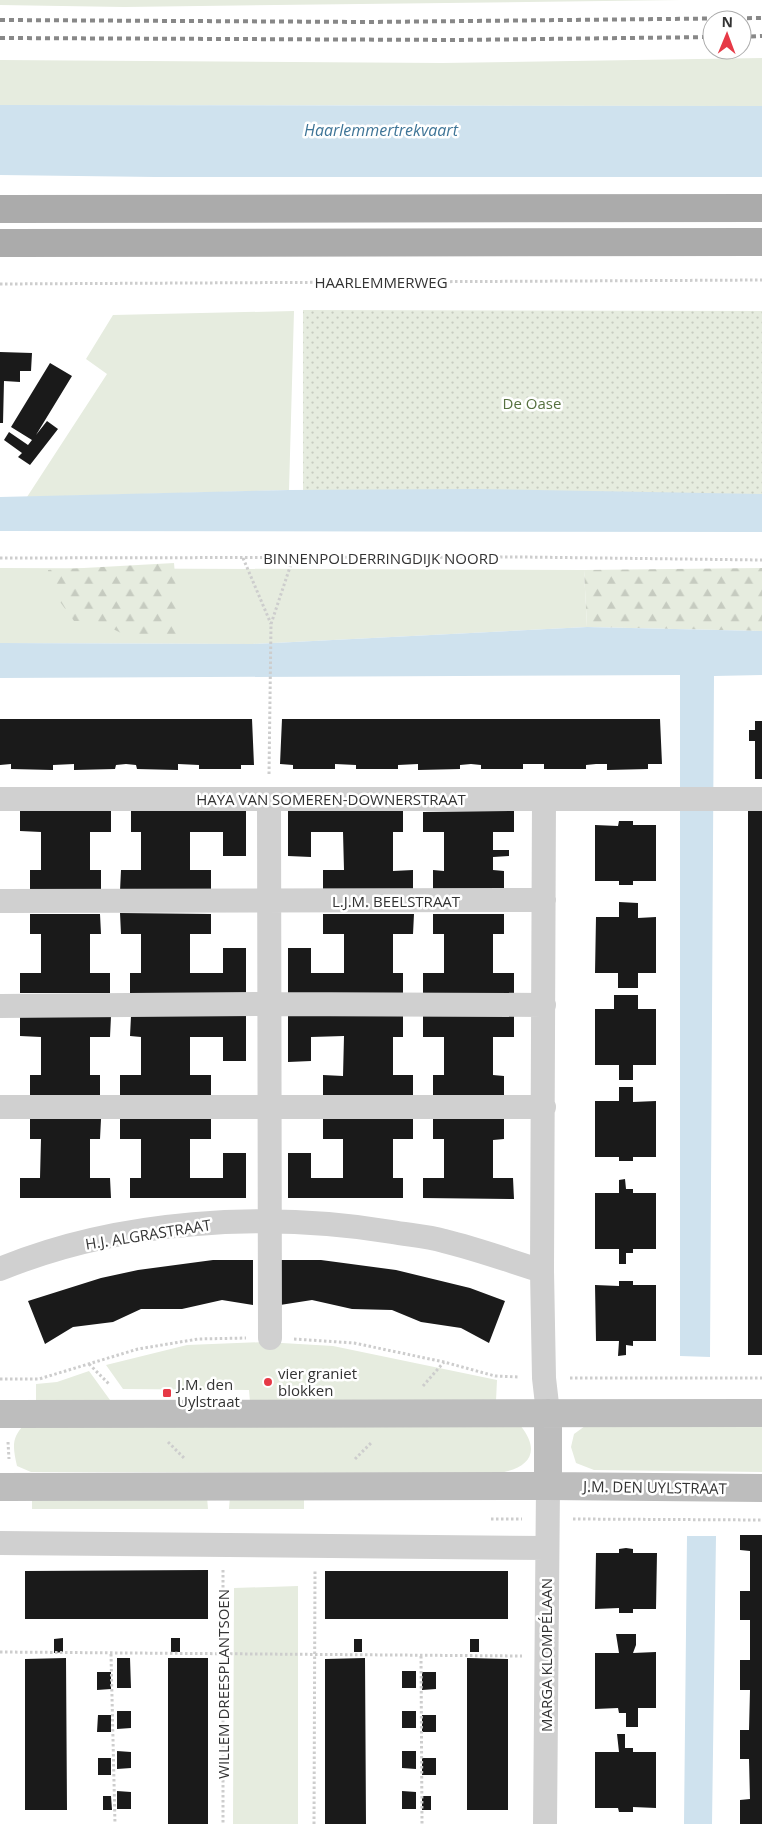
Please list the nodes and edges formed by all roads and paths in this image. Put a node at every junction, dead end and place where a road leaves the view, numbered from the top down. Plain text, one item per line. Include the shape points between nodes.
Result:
1 (762, 208) edge
2 (0, 209) edge
3 (762, 242) edge
4 (0, 243) edge
5 (762, 280) edge
6 (0, 284) edge
7 (0, 558) edge
8 (243, 558) junction
9 (293, 558) junction
10 (762, 560) edge
11 (271, 624) junction
12 (0, 799) edge
13 (544, 799) junction
14 (762, 799) edge
15 (269, 800) junction
16 (544, 900) junction
17 (0, 901) edge
18 (259, 902) junction
19 (260, 1004) junction
20 (0, 1006) edge
21 (544, 1006) junction
22 (271, 1106) junction
23 (0, 1107) edge
24 (544, 1107) junction
25 (270, 1220) junction
26 (0, 1270) edge
27 (542, 1271) junction
28 (270, 1338) junction
29 (444, 1362) junction
30 (89, 1364) junction
31 (544, 1378) junction
32 (762, 1378) edge
33 (0, 1379) edge
34 (400, 1412) junction
35 (139, 1413) junction
36 (548, 1413) junction
37 (762, 1413) edge
38 (0, 1414) edge
39 (212, 1486) junction
40 (329, 1486) junction
41 (548, 1486) junction
42 (0, 1487) edge
43 (762, 1488) edge
44 (0, 1543) edge
45 (222, 1544) junction
46 (315, 1545) junction
47 (547, 1548) junction
48 (0, 1652) edge
49 (111, 1654) junction
50 (224, 1655) junction
51 (315, 1655) junction
52 (421, 1656) junction
53 (547, 1656) junction
54 (114, 1824) edge
55 (223, 1824) edge
56 (314, 1824) edge
57 (422, 1824) edge
58 (545, 1824) edge

1 - 2 main road
3 - 4 main road
5 - 6 path, HAARLEMMERWEG
7 - 8 path, BINNENPOLDERRINGDIJK NOORD
8 - 9 path, BINNENPOLDERRINGDIJK NOORD
8 - 11 path
9 - 10 path, BINNENPOLDERRINGDIJK NOORD
9 - 11 path
11 - 15 path
12 - 15 street, HAYA VAN SOMEREN-DOWNERSTRAAT
13 - 14 street, HAYA VAN SOMEREN-DOWNERSTRAAT
13 - 15 street, HAYA VAN SOMEREN-DOWNERSTRAAT
13 - 16 street
15 - 18 street
16 - 18 street, L.J.M. BEELSTRAAT
16 - 21 street
17 - 18 street
18 - 19 street
19 - 20 street
19 - 21 street
19 - 22 street
21 - 24 street
22 - 23 street
22 - 24 street
22 - 25 street
24 - 27 street
25 - 26 street, H.J. ALGRASTRAAT via 194,1224 101,1238
25 - 27 street via 345,1224 443,1240
25 - 28 street
27 - 31 street
28 - 29 path via 354,1343
28 - 30 path via 198,1339 138,1350
29 - 31 path via 495,1376
29 - 34 path
30 - 33 path via 39,1379
30 - 35 path
31 - 32 path
31 - 36 street
34 - 35 street
34 - 36 street
34 - 40 path
35 - 38 street
35 - 39 path
36 - 37 street
36 - 41 street
39 - 40 street, J.M. DEN UYLSTRAAT
39 - 42 street, J.M. DEN UYLSTRAAT
40 - 41 street, J.M. DEN UYLSTRAAT
41 - 43 street, J.M. DEN UYLSTRAAT
41 - 47 street, MARGA KLOMPÉLAAN
44 - 45 street
45 - 46 street
45 - 50 path, WILLEM DREESPLANTSOEN
46 - 47 street
46 - 51 path
47 - 53 street, MARGA KLOMPÉLAAN
48 - 49 path
49 - 50 path
49 - 54 path
50 - 51 path
50 - 55 path, WILLEM DREESPLANTSOEN
51 - 52 path
51 - 56 path
52 - 53 path
52 - 57 path
53 - 58 street, MARGA KLOMPÉLAAN

